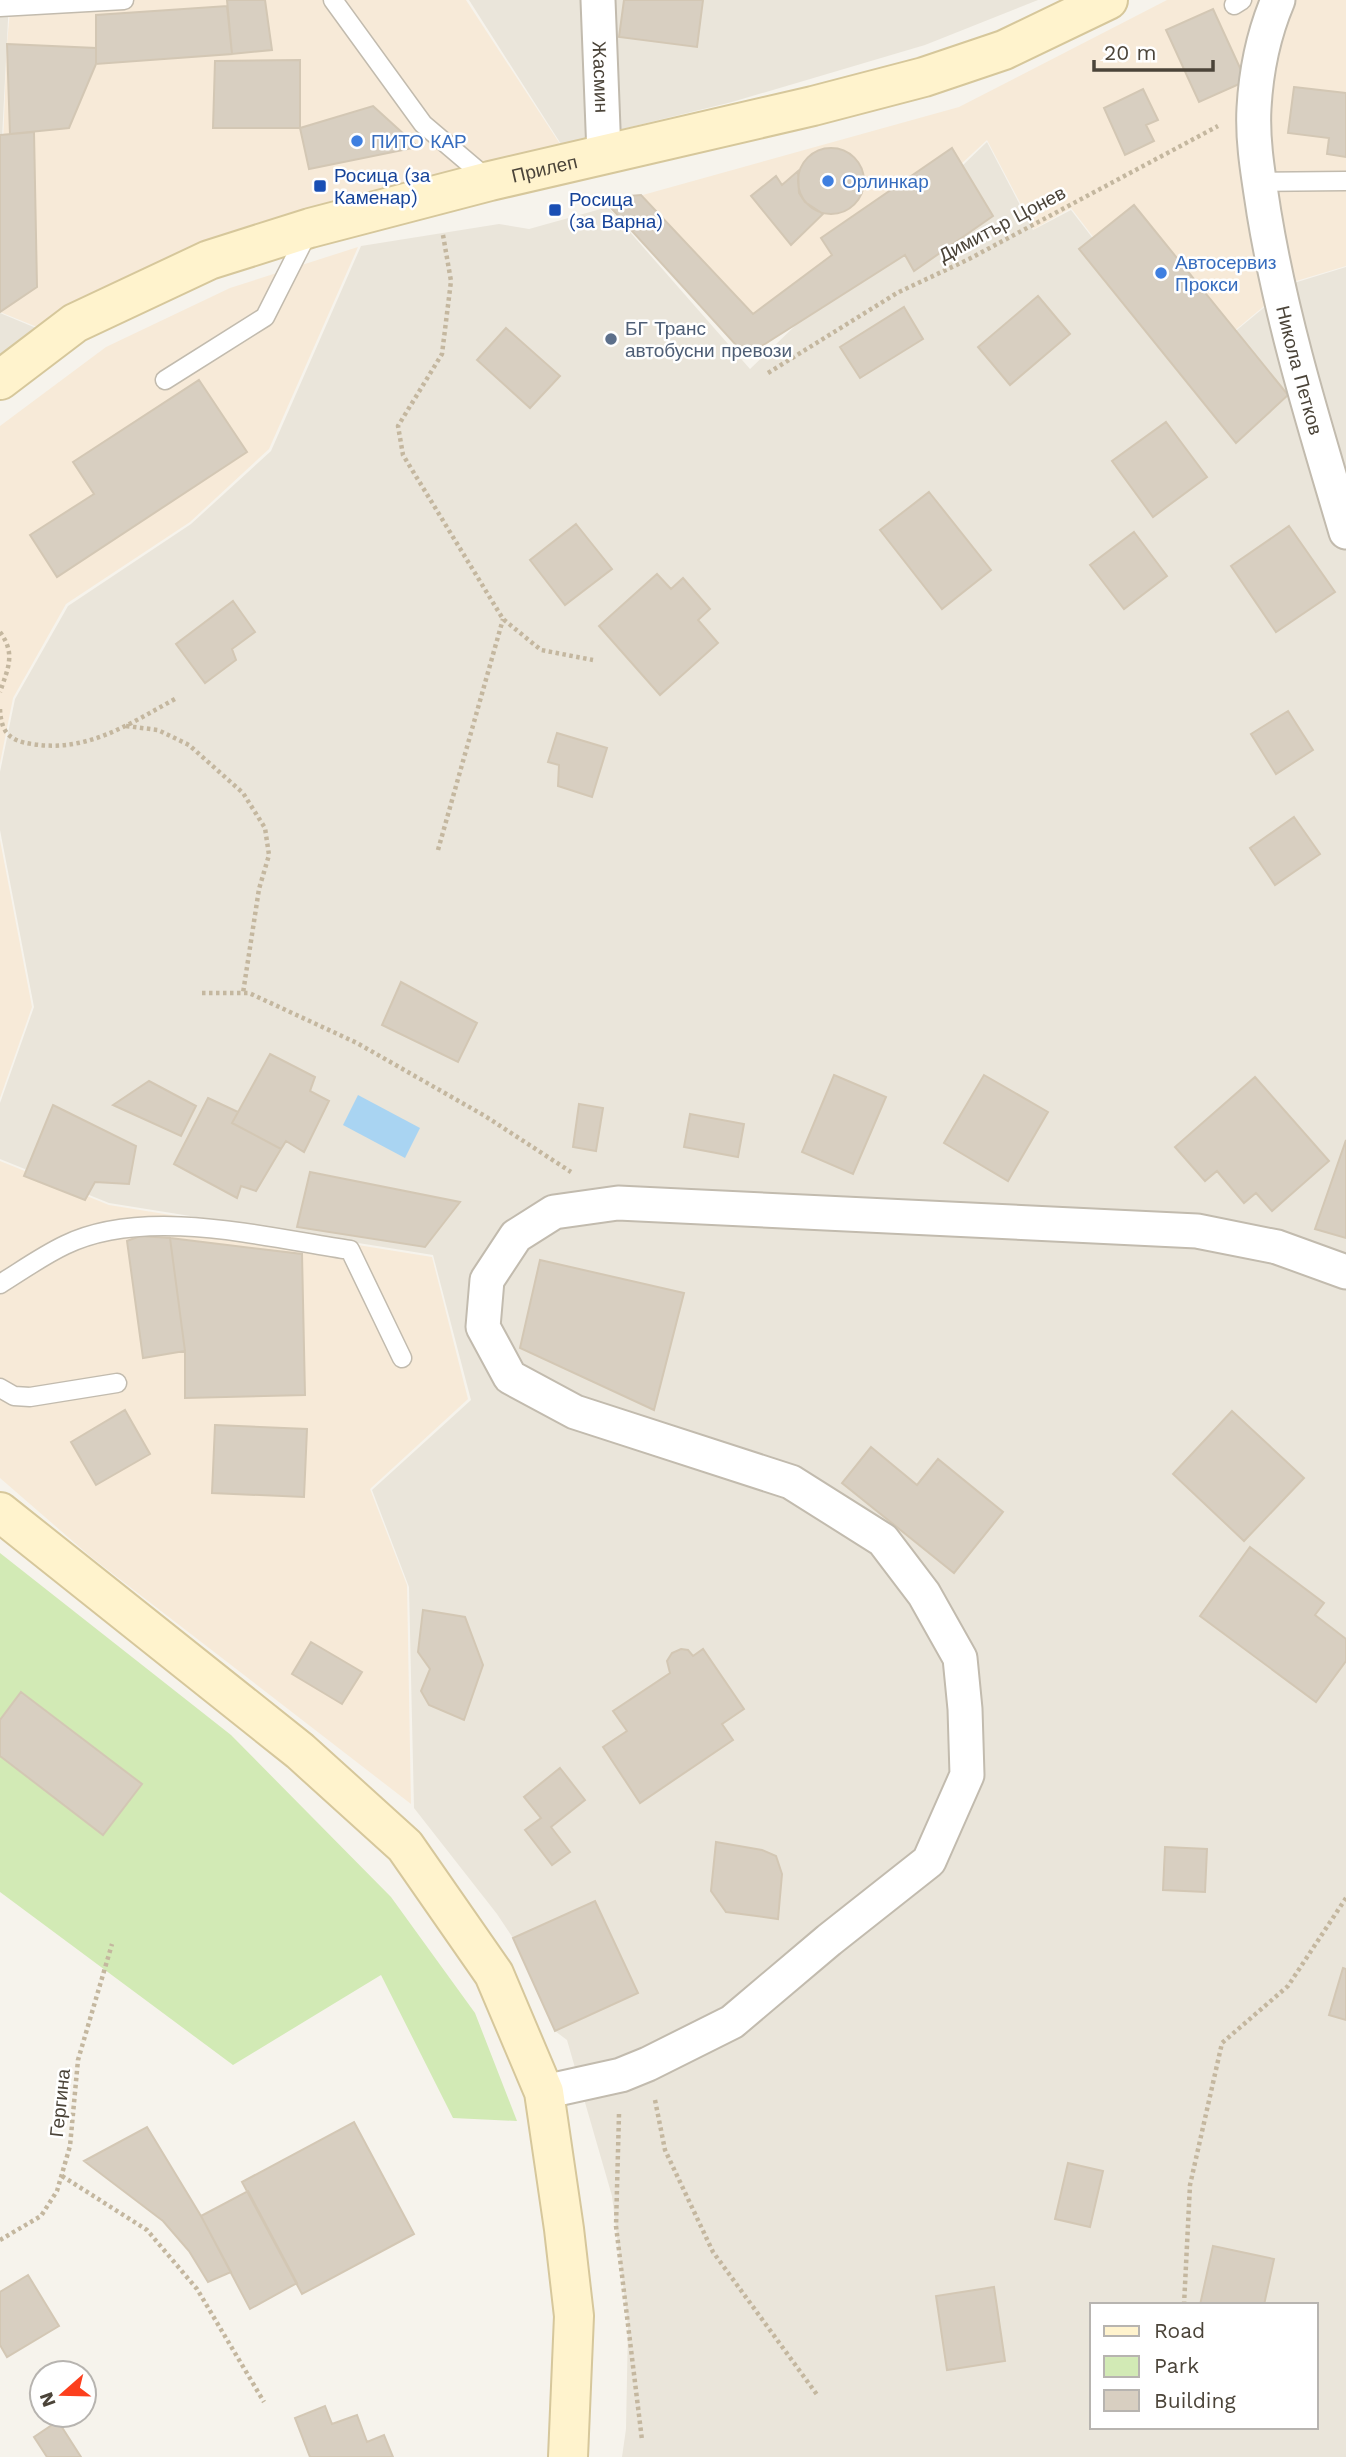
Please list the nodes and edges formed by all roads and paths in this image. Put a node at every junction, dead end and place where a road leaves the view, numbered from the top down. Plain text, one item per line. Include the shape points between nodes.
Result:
1 (124, 0) edge
2 (333, 0) edge
3 (598, 0) edge
4 (1108, 0) edge
5 (1278, 0) edge
6 (0, 7) edge
7 (1254, 107) junction
8 (604, 154) junction
9 (490, 181) junction
10 (1346, 181) edge
11 (1259, 182) junction
12 (436, 196) junction
13 (310, 228) junction
14 (768, 373) dead end
15 (0, 380) edge
16 (165, 380) dead end
17 (1346, 532) edge
18 (503, 619) junction
19 (0, 632) edge
20 (593, 660) dead end
21 (0, 692) edge
22 (175, 699) dead end
23 (0, 709) edge
24 (126, 726) junction
25 (438, 850) dead end
26 (202, 993) dead end
27 (243, 993) junction
28 (618, 1203) junction
29 (1346, 1272) edge
30 (0, 1284) edge
31 (402, 1357) dead end
32 (117, 1383) dead end
33 (0, 1388) edge
34 (0, 1512) edge
35 (1346, 1898) edge
36 (112, 1944) dead end
37 (634, 2069) junction
38 (544, 2092) junction
39 (62, 2176) junction
40 (0, 2240) edge
41 (1184, 2303) edge
42 (818, 2396) dead end
43 (264, 2402) dead end
44 (642, 2440) dead end
45 (568, 2457) edge

1 - 6 lane
2 - 9 lane via 423,124
3 - 8 street, Жасмин
4 - 8 street, Прилеп via 1004,50 924,77
5 - 7 street, Никола Петков via 1266,27
7 - 11 street, Никола Петков
7 - 14 path, Димитър Цонев via 897,293
8 - 9 street, Прилеп
9 - 12 street, Прилеп
10 - 11 lane
11 - 17 street, Никола Петков via 1296,360
12 - 13 street, Прилеп
12 - 18 path via 451,281 442,354 398,426 403,456
13 - 15 street, Прилеп via 209,260 75,323
13 - 16 lane via 265,317
18 - 20 path via 541,650
18 - 25 path
19 - 21 path via 10,647
22 - 24 path
23 - 24 path via 7,734 18,743 52,748 88,742
24 - 27 path via 158,730 189,745 243,793 265,828 269,855
26 - 27 path
27 - 28 path via 357,1044 485,1116
28 - 29 street via 1197,1231 1277,1247
28 - 37 street via 554,1212 516,1236 487,1280 483,1327 510,1377 575,1412 791,1482 883,1540 924,1594 960,1658 967,1774 929,1861 732,2022
30 - 31 lane via 66,1244 148,1224 350,1250
32 - 33 lane via 30,1397 14,1396
34 - 38 street via 300,1751 405,1846 494,1974
35 - 41 path via 1287,1986 1222,2043 1190,2185
36 - 39 path, Гергина via 78,2060 70,2146
37 - 38 street
37 - 42 path via 712,2252
37 - 44 path via 616,2226
38 - 45 street via 574,2316
39 - 40 path, Гергина via 41,2216
39 - 43 path via 148,2230 197,2289

